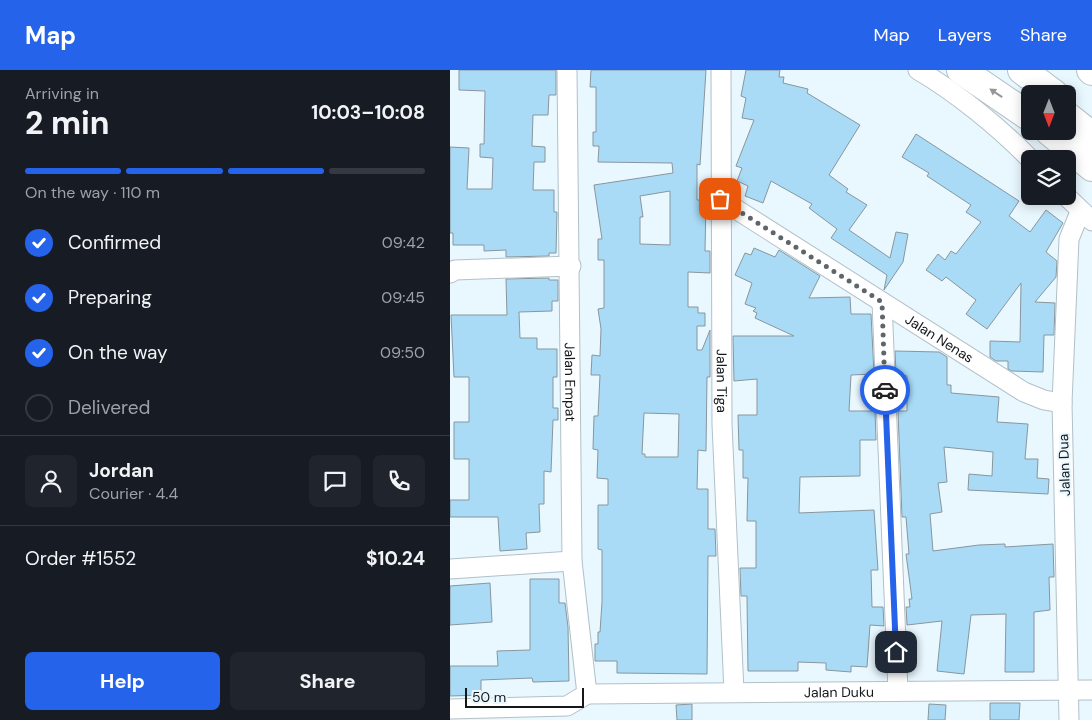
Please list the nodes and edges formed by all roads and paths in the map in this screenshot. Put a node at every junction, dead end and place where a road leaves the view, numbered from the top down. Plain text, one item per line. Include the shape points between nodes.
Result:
1 (568, 70) edge
2 (721, 70) edge
3 (918, 70) edge
4 (961, 70) edge
5 (1007, 70) edge
6 (1022, 70) edge
7 (1026, 85) edge
8 (1042, 85) edge
9 (1076, 110) edge
10 (1021, 111) edge
11 (1092, 122) edge
12 (1076, 123) edge
13 (1092, 136) edge
14 (1060, 140) edge
15 (1021, 150) edge
16 (1092, 167) edge
17 (720, 199) junction
18 (1075, 205) edge
19 (1086, 216) edge
20 (571, 266) junction
21 (450, 273) edge
22 (882, 302) junction
23 (1062, 403) junction
24 (572, 560) junction
25 (450, 569) edge
26 (1070, 690) junction
27 (1092, 690) edge
28 (898, 691) junction
29 (734, 692) junction
30 (587, 694) junction
31 (450, 709) edge
32 (1069, 720) edge

1 - 20 street, Jalan Empat
2 - 17 street, Jalan Tiga
3 - 15 street via 934,79
10 -> 4 highway
5 - 7 highway
6 - 8 highway
9 - 11 highway
12 - 13 highway
14 - 16 highway
17 - 22 street, Jalan Nenas
17 - 29 street, Jalan Tiga via 722,424
18 - 19 street
19 - 23 street, Jalan Dua via 1069,239
20 - 21 street via 455,270
20 - 24 street, Jalan Empat
22 - 23 street, Jalan Nenas via 1024,392
22 - 28 street
23 - 26 street, Jalan Dua
24 - 25 street
24 - 30 street, Jalan Empat
26 - 27 street, Jalan Duku
26 - 28 street, Jalan Duku
26 - 32 street, Jalan Dua
28 - 29 street, Jalan Duku
29 - 30 street, Jalan Duku
30 - 31 street via 567,706

